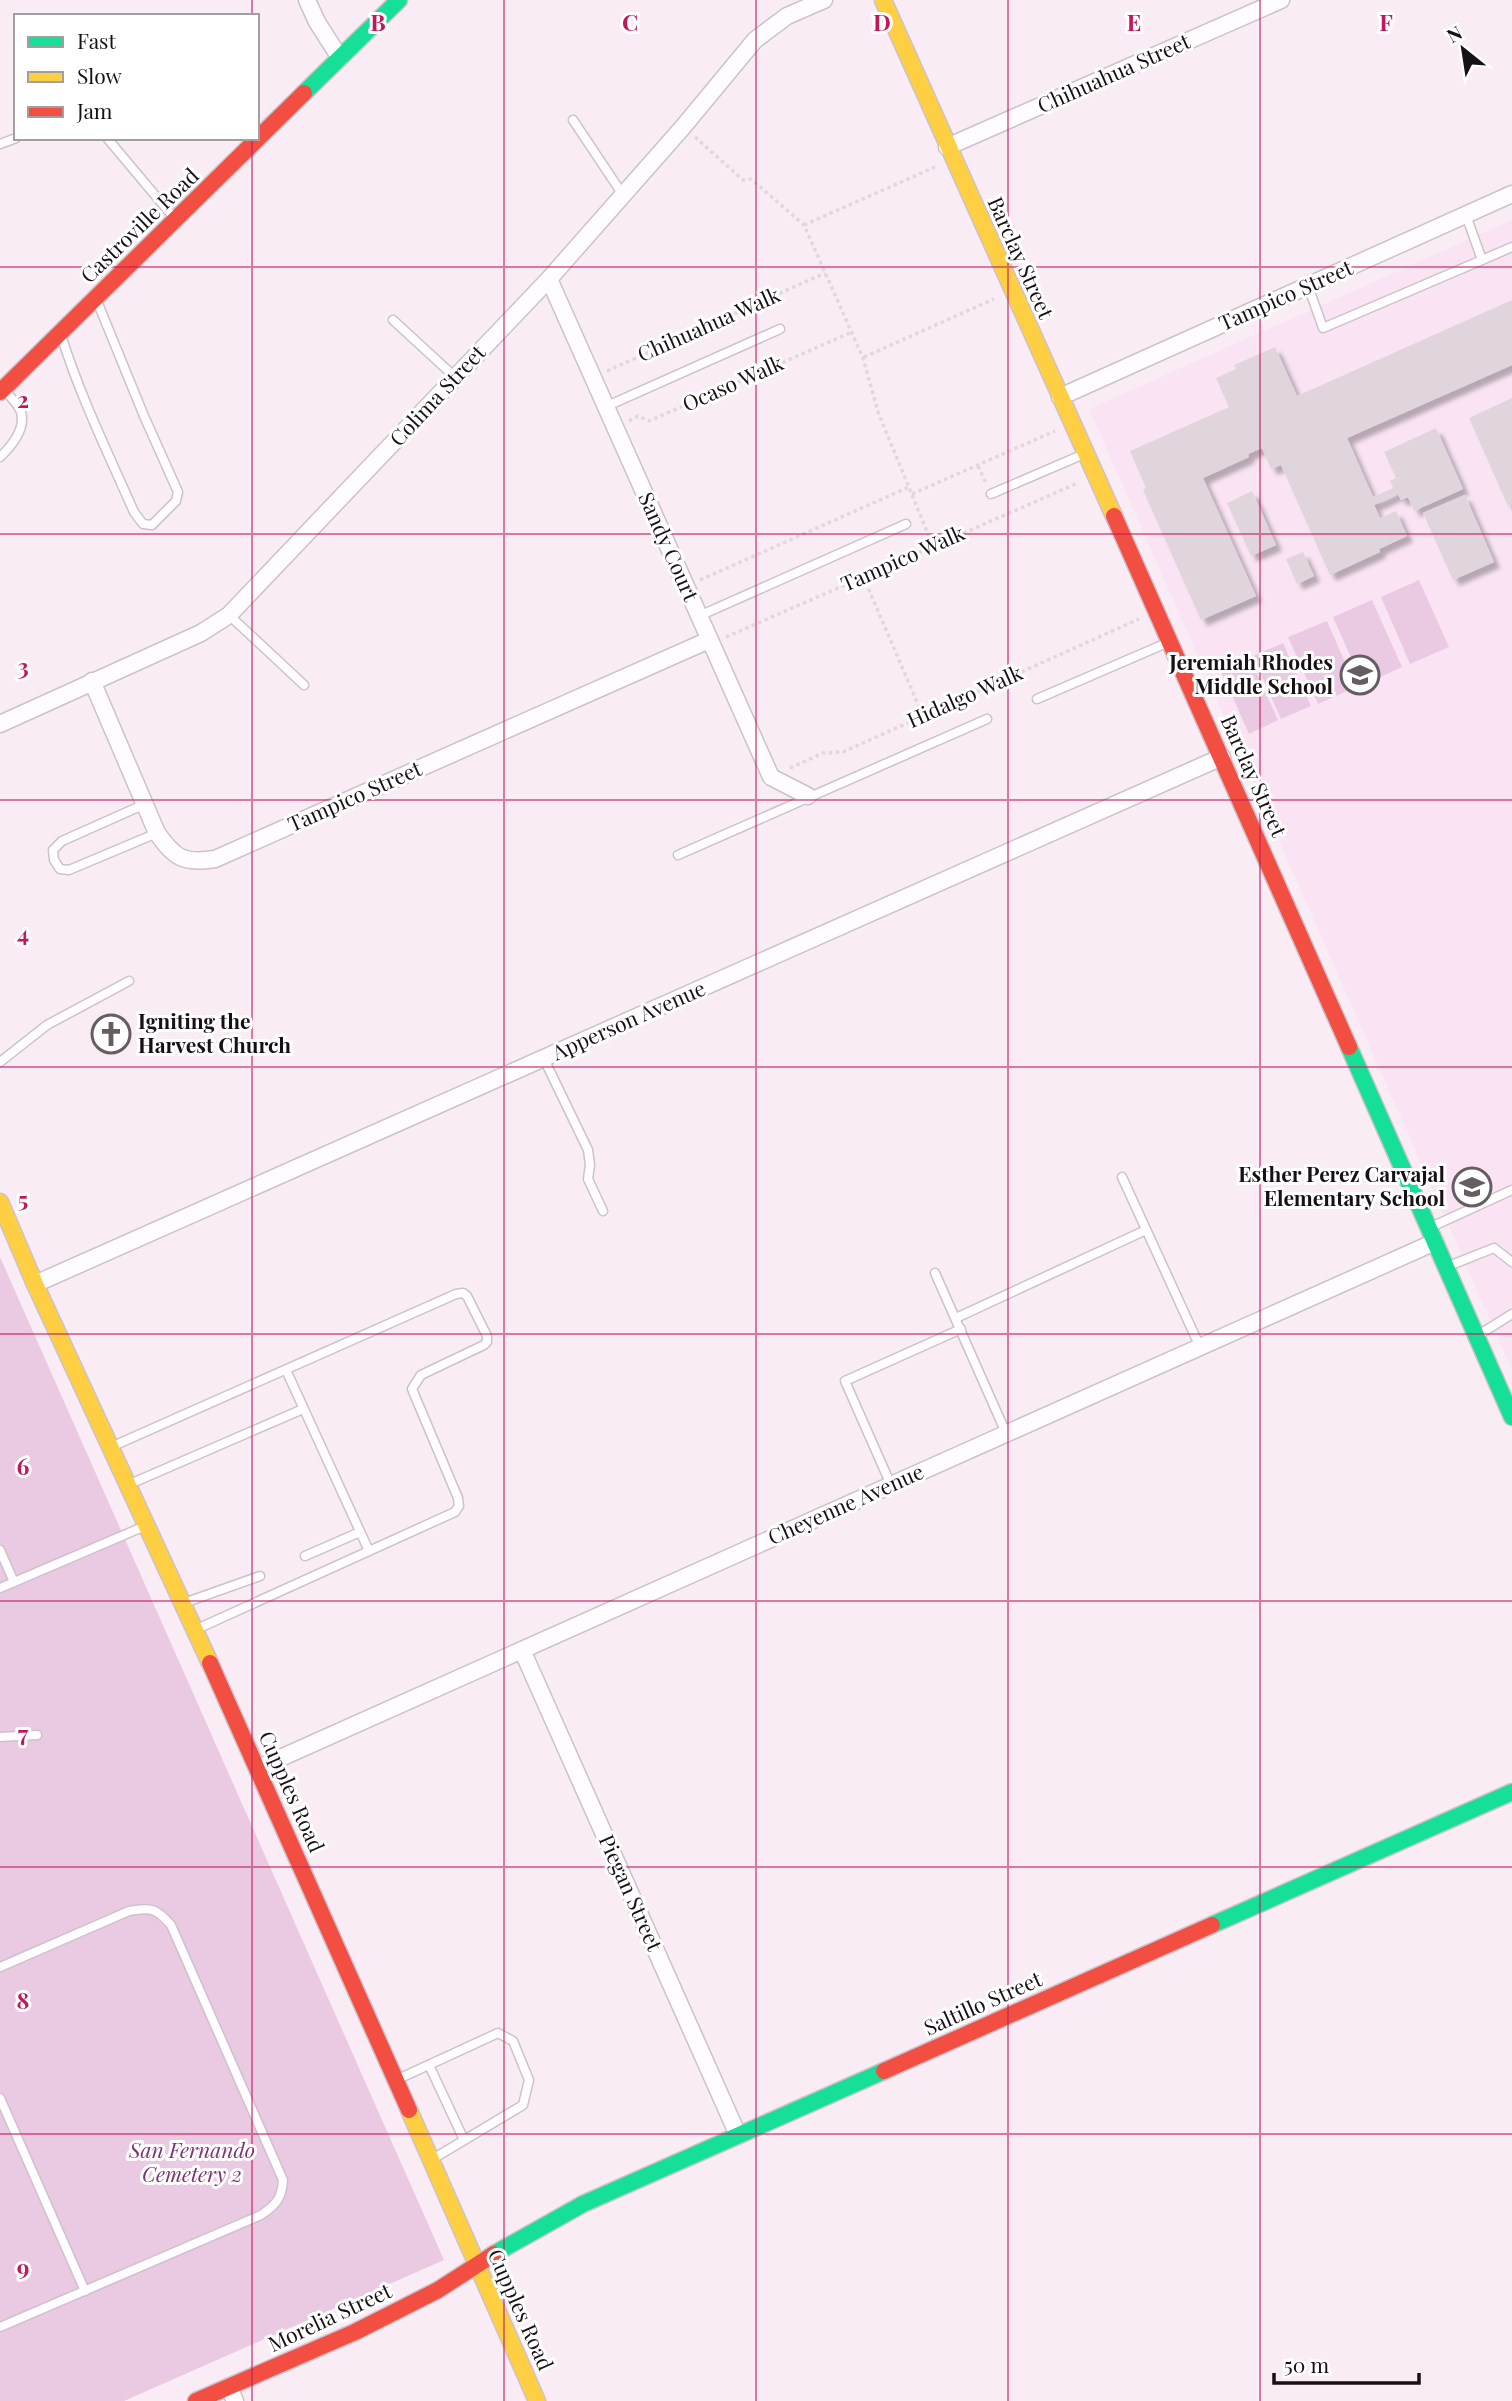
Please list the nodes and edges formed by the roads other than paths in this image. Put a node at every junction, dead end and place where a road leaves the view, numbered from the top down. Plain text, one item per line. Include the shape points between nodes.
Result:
1 (307, 0) edge
2 (398, 0) edge
3 (824, 0) edge
4 (883, 0) edge
5 (1280, 0) edge
6 (340, 58) junction
7 (573, 120) dead end
8 (259, 138) edge
9 (109, 140) edge
10 (257, 140) edge
11 (950, 153) junction
12 (1512, 194) edge
13 (623, 195) junction
14 (1466, 214) junction
15 (176, 220) junction
16 (1512, 247) edge
17 (1482, 260) junction
18 (549, 279) junction
19 (1308, 286) junction
20 (96, 298) junction
21 (393, 320) dead end
22 (780, 329) dead end
23 (61, 333) junction
24 (456, 378) junction
25 (2, 391) edge
26 (1060, 397) junction
27 (605, 407) junction
28 (1086, 453) junction
29 (0, 457) edge
30 (990, 494) dead end
31 (906, 524) dead end
32 (229, 615) junction
33 (699, 616) junction
34 (710, 641) junction
35 (1171, 642) junction
36 (92, 681) junction
37 (304, 685) dead end
38 (1037, 699) dead end
39 (988, 719) dead end
40 (0, 723) edge
41 (1222, 757) junction
42 (808, 796) junction
43 (145, 804) junction
44 (157, 833) junction
45 (678, 855) dead end
46 (130, 981) dead end
47 (544, 1059) junction
48 (0, 1062) edge
49 (1122, 1177) dead end
50 (1512, 1191) edge
51 (0, 1202) edge
52 (603, 1212) dead end
53 (1146, 1230) junction
54 (1432, 1235) junction
55 (1512, 1262) edge
56 (1446, 1268) junction
57 (935, 1273) dead end
58 (35, 1284) junction
59 (1512, 1314) edge
60 (956, 1318) junction
61 (961, 1329) junction
62 (1477, 1336) junction
63 (1200, 1347) junction
64 (286, 1370) junction
65 (303, 1409) junction
66 (1512, 1417) edge
67 (1006, 1433) junction
68 (110, 1447) junction
69 (128, 1485) junction
70 (891, 1485) junction
71 (146, 1525) junction
72 (360, 1532) junction
73 (0, 1550) edge
74 (369, 1551) junction
75 (305, 1556) dead end
76 (260, 1576) dead end
77 (14, 1582) junction
78 (0, 1588) edge
79 (182, 1604) junction
80 (194, 1631) junction
81 (522, 1650) junction
82 (37, 1735) dead end
83 (0, 1737) edge
84 (258, 1768) junction
85 (1512, 1792) edge
86 (0, 1968) edge
87 (429, 2065) junction
88 (396, 2081) junction
89 (0, 2098) edge
90 (738, 2136) junction
91 (464, 2140) junction
92 (431, 2160) junction
93 (478, 2265) junction
94 (85, 2291) junction
95 (0, 2328) edge
96 (232, 2394) edge
97 (196, 2401) edge
98 (537, 2401) edge

1 - 6 street
2 - 6 street, Castroville Road
3 - 13 street, Colima Street via 787,16 755,40
4 - 11 street, Barclay Street
5 - 11 street, Chihuahua Street
6 - 8 street, Castroville Road
7 - 13 lane
9 - 15 lane
10 - 15 street, Castroville Road
11 - 26 street, Barclay Street
12 - 14 street, Tampico Street
13 - 18 street, Colima Street
14 - 17 lane
14 - 19 street, Tampico Street
15 - 20 street, Castroville Road
16 - 17 lane
17 - 19 lane via 1323,328
18 - 24 street, Colima Street
18 - 27 street, Sandy Court
19 - 26 street, Tampico Street
20 - 23 street, Castroville Road
20 - 23 lane via 178,492 176,501 152,525 143,524 134,512 72,371
21 - 24 lane
22 - 27 lane
23 - 25 street, Castroville Road
24 - 32 street, Colima Street
25 - 29 lane via 21,411 21,426 12,446
26 - 28 street, Barclay Street
27 - 33 street, Sandy Court
28 - 30 lane
28 - 35 street, Barclay Street
31 - 33 lane
32 - 36 street, Colima Street via 201,633
32 - 37 lane
33 - 34 street, Sandy Court
34 - 42 street, Sandy Court via 771,777
34 - 44 street, Tampico Street via 215,859 190,861 176,855
35 - 38 lane
35 - 41 street, Barclay Street
36 - 40 street, Colima Street
36 - 43 street, Tampico Street
39 - 42 lane
41 - 47 street, Apperson Avenue
41 - 54 street, Barclay Street
42 - 45 lane
43 - 44 street, Tampico Street
43 - 44 lane via 62,841 53,850 54,860 60,869 69,870
46 - 48 lane via 47,1025
47 - 52 lane via 588,1150 588,1179
47 - 58 street, Apperson Avenue
49 - 53 lane
50 - 54 lane
51 - 58 street, Cupples Road
53 - 60 lane
53 - 63 lane
54 - 56 street, Barclay Street
54 - 63 street, Cheyenne Avenue
55 - 56 lane via 1494,1248
56 - 62 street, Barclay Street
57 - 60 lane
58 - 68 street, Cupples Road
59 - 62 lane
60 - 61 lane
61 - 67 lane
61 - 70 lane via 845,1381
62 - 66 street, Barclay Street
63 - 67 street, Cheyenne Avenue
64 - 65 lane
64 - 68 lane
64 - 74 lane via 456,1294 467,1296 487,1336 484,1345 421,1375 412,1390 460,1506
65 - 69 lane
65 - 72 lane
67 - 70 street, Cheyenne Avenue
68 - 69 street, Cupples Road
69 - 71 street, Cupples Road
70 - 81 street, Cheyenne Avenue
71 - 77 lane
71 - 79 street, Cupples Road
72 - 74 lane
72 - 75 lane
73 - 77 lane
74 - 80 lane
76 - 79 lane
77 - 78 lane
79 - 80 street, Cupples Road
80 - 84 street, Cupples Road
81 - 84 street, Cheyenne Avenue
81 - 90 street, Piegan Street
82 - 83 lane
84 - 88 street, Cupples Road
85 - 90 street, Saltillo Street
86 - 94 lane via 129,1911 148,1907 161,1914 171,1925 283,2180 275,2206 261,2215
87 - 88 lane
87 - 91 lane
87 - 91 lane via 498,2033 513,2041 529,2080 523,2105
88 - 92 street, Cupples Road
89 - 94 lane
90 - 93 street, Saltillo Street via 583,2204
91 - 92 lane
92 - 93 street, Cupples Road
93 - 96 street, Morelia Street via 438,2290
93 - 98 street, Cupples Road
94 - 95 lane
96 - 97 street, Morelia Street

